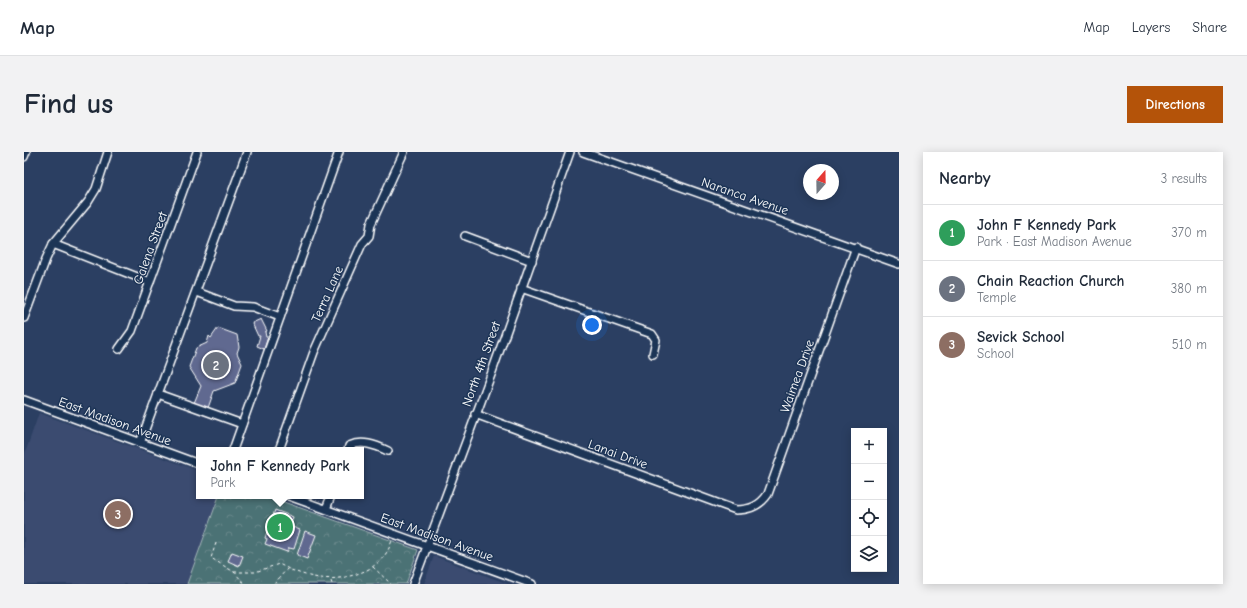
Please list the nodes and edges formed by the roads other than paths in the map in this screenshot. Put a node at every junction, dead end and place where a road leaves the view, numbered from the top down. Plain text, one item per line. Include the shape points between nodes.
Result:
1 (26, 152) edge
2 (108, 152) edge
3 (197, 152) edge
4 (247, 152) edge
5 (339, 152) edge
6 (404, 152) edge
7 (570, 152) edge
8 (583, 152) edge
9 (24, 157) edge
10 (465, 236) dead end
11 (54, 244) junction
12 (856, 247) junction
13 (532, 261) junction
14 (899, 264) edge
15 (150, 282) junction
16 (521, 288) junction
17 (197, 292) junction
18 (280, 317) junction
19 (24, 318) edge
20 (119, 349) dead end
21 (653, 354) dead end
22 (158, 394) junction
23 (24, 400) edge
24 (475, 414) junction
25 (242, 424) junction
26 (140, 443) junction
27 (234, 447) edge
28 (280, 447) edge
29 (349, 447) edge
30 (388, 451) dead end
31 (196, 463) edge
32 (298, 499) edge
33 (330, 499) edge
34 (754, 508) joint
35 (326, 509) junction
36 (427, 546) junction
37 (413, 584) edge
38 (532, 584) edge

1 - 9 street
2 - 11 street via 96,189
3 - 15 street, Galena Street
4 - 17 street
5 - 18 street
6 - 28 street, Terra Lane via 371,224 369,236 362,244 314,352
7 - 13 street, North 4th Street
8 - 12 street, Naranca Avenue
10 - 13 street
11 - 15 street
11 - 19 street
12 - 14 street, Naranca Avenue
12 - 34 street, Waimea Drive via 768,494
13 - 16 street, North 4th Street
15 - 20 street, Galena Street via 132,331
16 - 21 street via 652,334 656,340
16 - 24 street, North 4th Street
17 - 18 street via 234,306 253,307
17 - 22 street
18 - 25 street
22 - 25 street
22 - 26 street
23 - 26 street, East Madison Avenue
24 - 34 street, Lanai Drive via 736,510
24 - 36 street, North 4th Street
25 - 27 street
26 - 31 street, East Madison Avenue
29 - 30 street via 355,444 373,444
32 - 35 street, East Madison Avenue
33 - 35 street
35 - 36 street, East Madison Avenue
36 - 37 street, North 4th Street
36 - 38 street, East Madison Avenue

